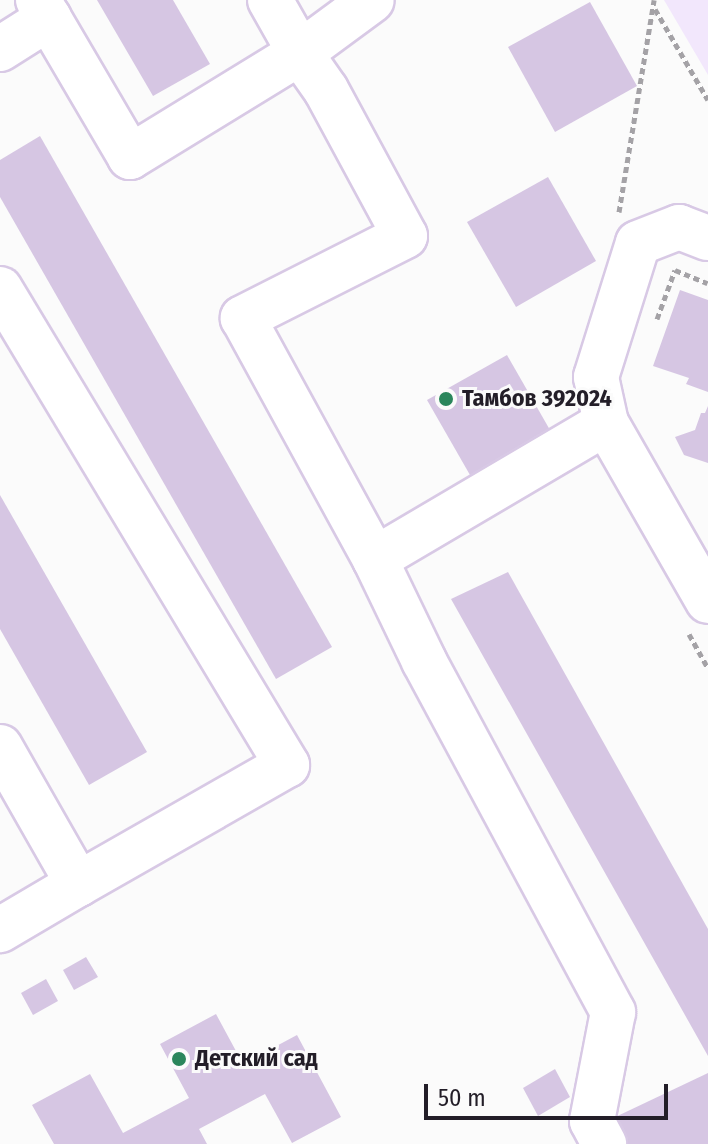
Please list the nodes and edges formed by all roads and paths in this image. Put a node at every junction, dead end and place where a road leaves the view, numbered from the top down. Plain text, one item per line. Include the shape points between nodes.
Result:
1 (270, 0) edge
2 (372, 0) edge
3 (44, 9) edge
4 (655, 9) dead end
5 (0, 49) edge
6 (300, 53) junction
7 (708, 100) edge
8 (708, 238) edge
9 (708, 283) edge
10 (0, 289) edge
11 (655, 325) dead end
12 (606, 423) junction
13 (375, 559) junction
14 (708, 601) edge
15 (0, 747) edge
16 (78, 884) junction
17 (0, 930) edge
18 (604, 1144) edge

1 - 6 lane
2 - 6 lane
3 - 5 lane
3 - 6 lane via 130,157
4 - 7 path
6 - 13 lane via 326,90 405,236 243,318
8 - 12 lane via 679,227 638,243 596,377
9 - 11 path via 675,270
10 - 16 lane via 287,765
12 - 13 lane
12 - 14 lane
13 - 18 lane via 424,661 613,1012 592,1121
15 - 16 lane
16 - 17 lane

